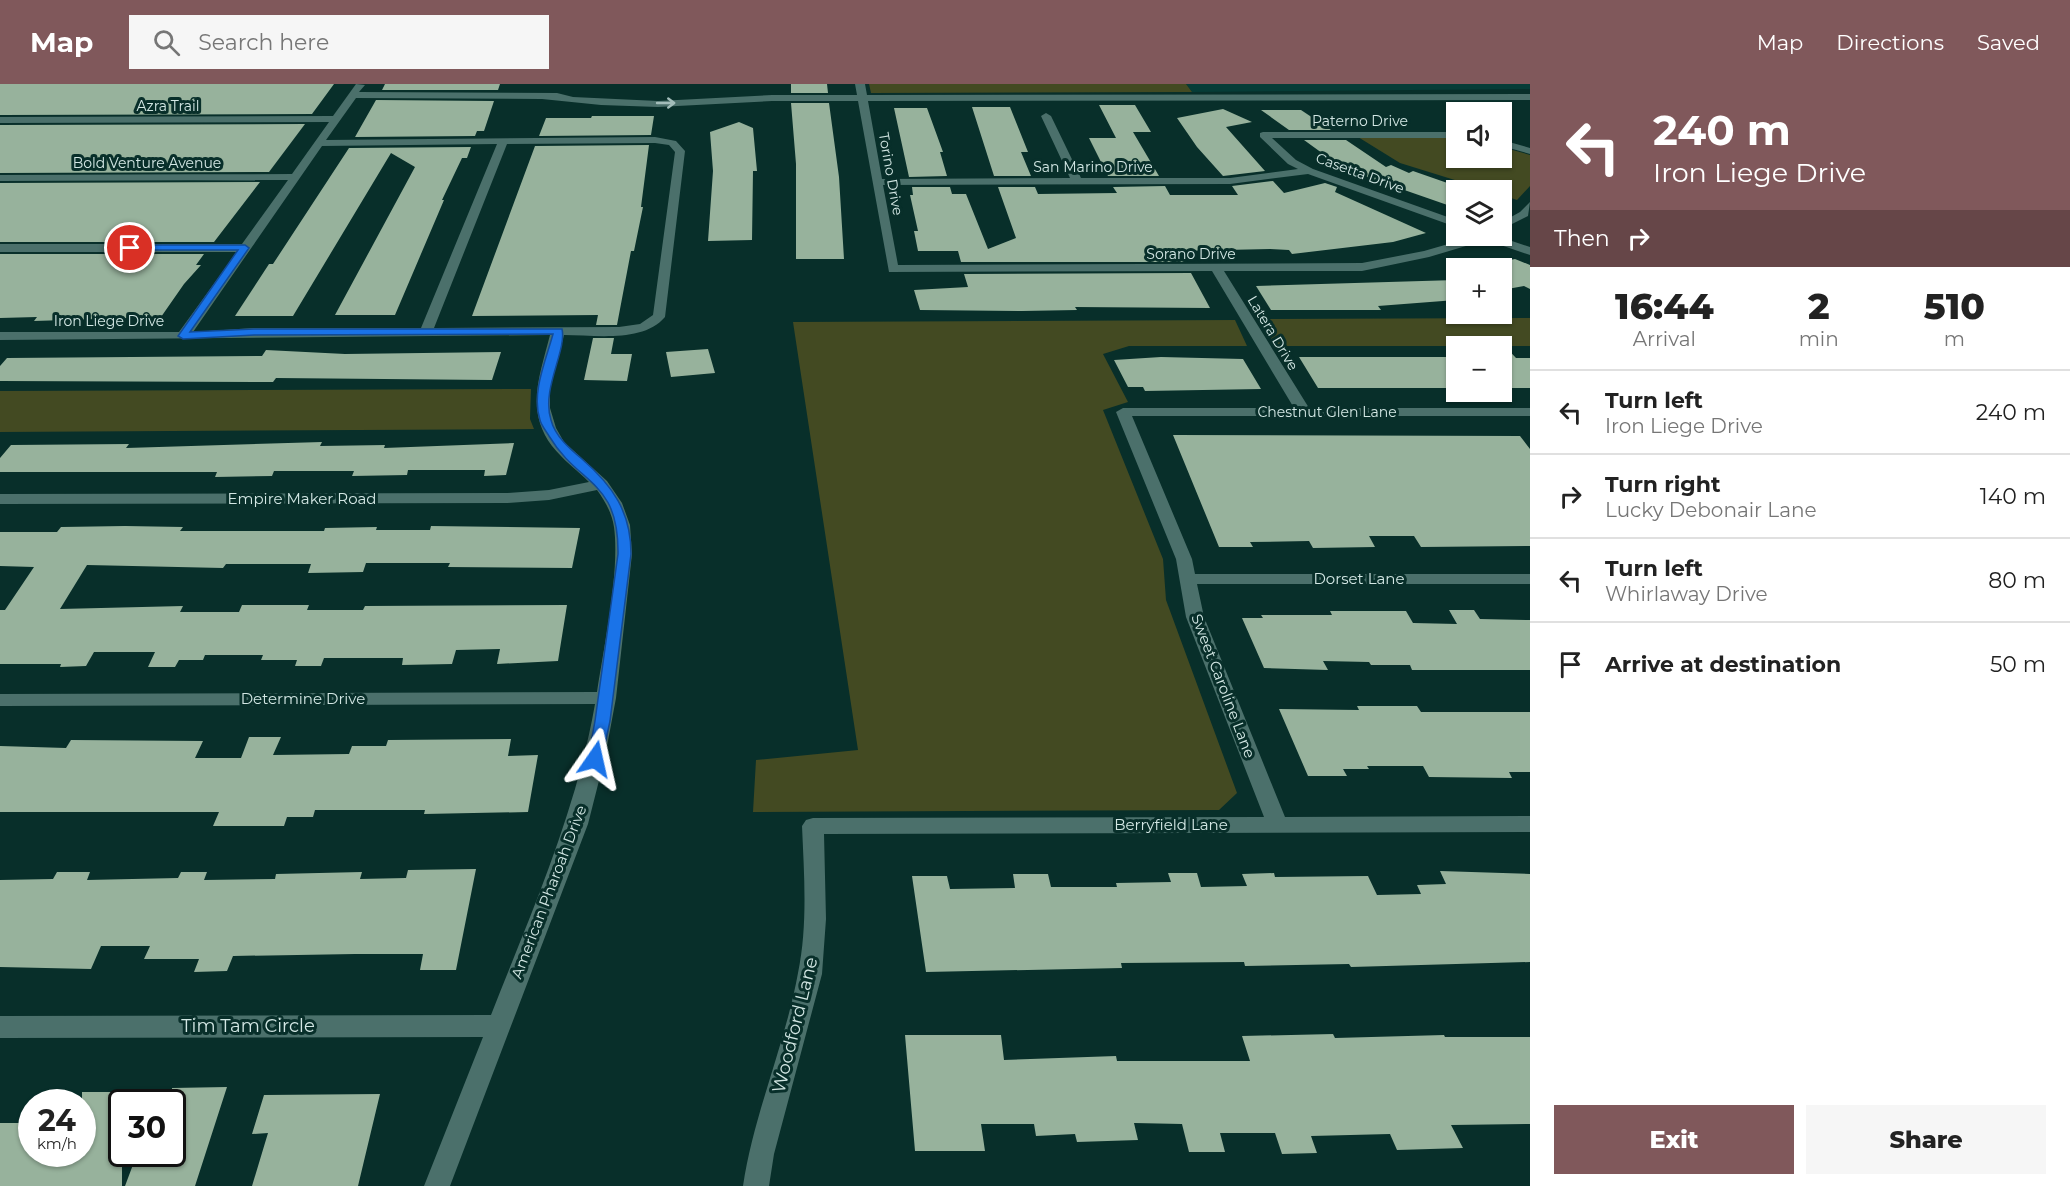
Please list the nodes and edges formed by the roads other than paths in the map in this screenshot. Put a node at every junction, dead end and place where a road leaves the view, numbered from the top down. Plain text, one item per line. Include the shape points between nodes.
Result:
1 (361, 84) edge
2 (527, 84) edge
3 (860, 84) edge
4 (353, 95) junction
5 (522, 96) junction
6 (1530, 97) edge
7 (862, 98) junction
8 (1046, 116) dead end
9 (336, 119) junction
10 (0, 120) edge
11 (1263, 135) joint
12 (1446, 135) edge
13 (504, 140) junction
14 (319, 142) junction
15 (1512, 146) edge
16 (1530, 151) edge
17 (1309, 171) junction
18 (295, 177) junction
19 (0, 178) edge
20 (877, 182) junction
21 (1077, 182) junction
22 (1530, 205) edge
23 (1446, 220) edge
24 (1512, 221) edge
25 (1512, 245) edge
26 (1455, 246) edge
27 (0, 248) edge
28 (245, 248) junction
29 (1530, 251) edge
30 (1217, 269) junction
31 (893, 270) joint
32 (426, 331) junction
33 (558, 331) junction
34 (0, 336) edge
35 (183, 336) junction
36 (1124, 412) joint
37 (1304, 412) junction
38 (1530, 412) edge
39 (602, 484) junction
40 (0, 499) edge
41 (1188, 579) junction
42 (1530, 579) edge
43 (606, 698) junction
44 (0, 700) edge
45 (1530, 824) edge
46 (1278, 825) junction
47 (813, 826) joint
48 (497, 1026) junction
49 (0, 1027) edge
50 (437, 1186) edge
51 (756, 1186) edge

1 - 4 street
2 - 5 street
3 - 7 street, Torino Drive
4 - 5 street
4 - 9 street
5 - 7 street via 590,102 637,98 709,103
6 - 7 street
7 - 20 street, Torino Drive
8 - 21 street
9 - 10 street, Azra Trail
9 - 14 street
11 - 12 street, Paterno Drive
11 - 17 street, Casetta Drive via 1292,162
13 - 14 street
13 - 32 street
13 - 33 street, Iron Liege Drive via 655,140 678,146 680,151 661,314 650,325 626,330
14 - 18 street
15 - 16 street
17 - 21 street, San Marino Drive via 1230,181
17 - 23 street, Casetta Drive
18 - 19 street, Bold Venture Avenue
18 - 28 street
20 - 21 street, San Marino Drive
20 - 31 street, Torino Drive
22 - 24 street
25 - 29 street
26 - 30 street, Sorano Drive via 1362,267
27 - 28 street
28 - 35 street
30 - 31 street, Sorano Drive
30 - 37 street, Latera Drive
32 - 33 street, Iron Liege Drive
32 - 35 street, Iron Liege Drive
33 - 39 street, American Pharoah Drive via 543,392 545,420 561,447
34 - 35 street, Iron Liege Drive
36 - 37 street, Chestnut Glen Lane
36 - 41 street, Sweet Caroline Lane via 1184,559
37 - 38 street, Chestnut Glen Lane
39 - 40 street, Empire Maker Road via 549,495 508,498
39 - 43 street, American Pharoah Drive via 618,509 625,541
41 - 42 street, Dorset Lane
41 - 46 street, Sweet Caroline Lane via 1199,627
43 - 44 street, Determine Drive
43 - 48 street, American Pharoah Drive via 594,765 577,824
45 - 46 street, Berryfield Lane
46 - 47 street, Berryfield Lane
47 - 51 street, Woodford Lane via 814,948
48 - 49 street, Tim Tam Circle
48 - 50 street, American Pharoah Drive

